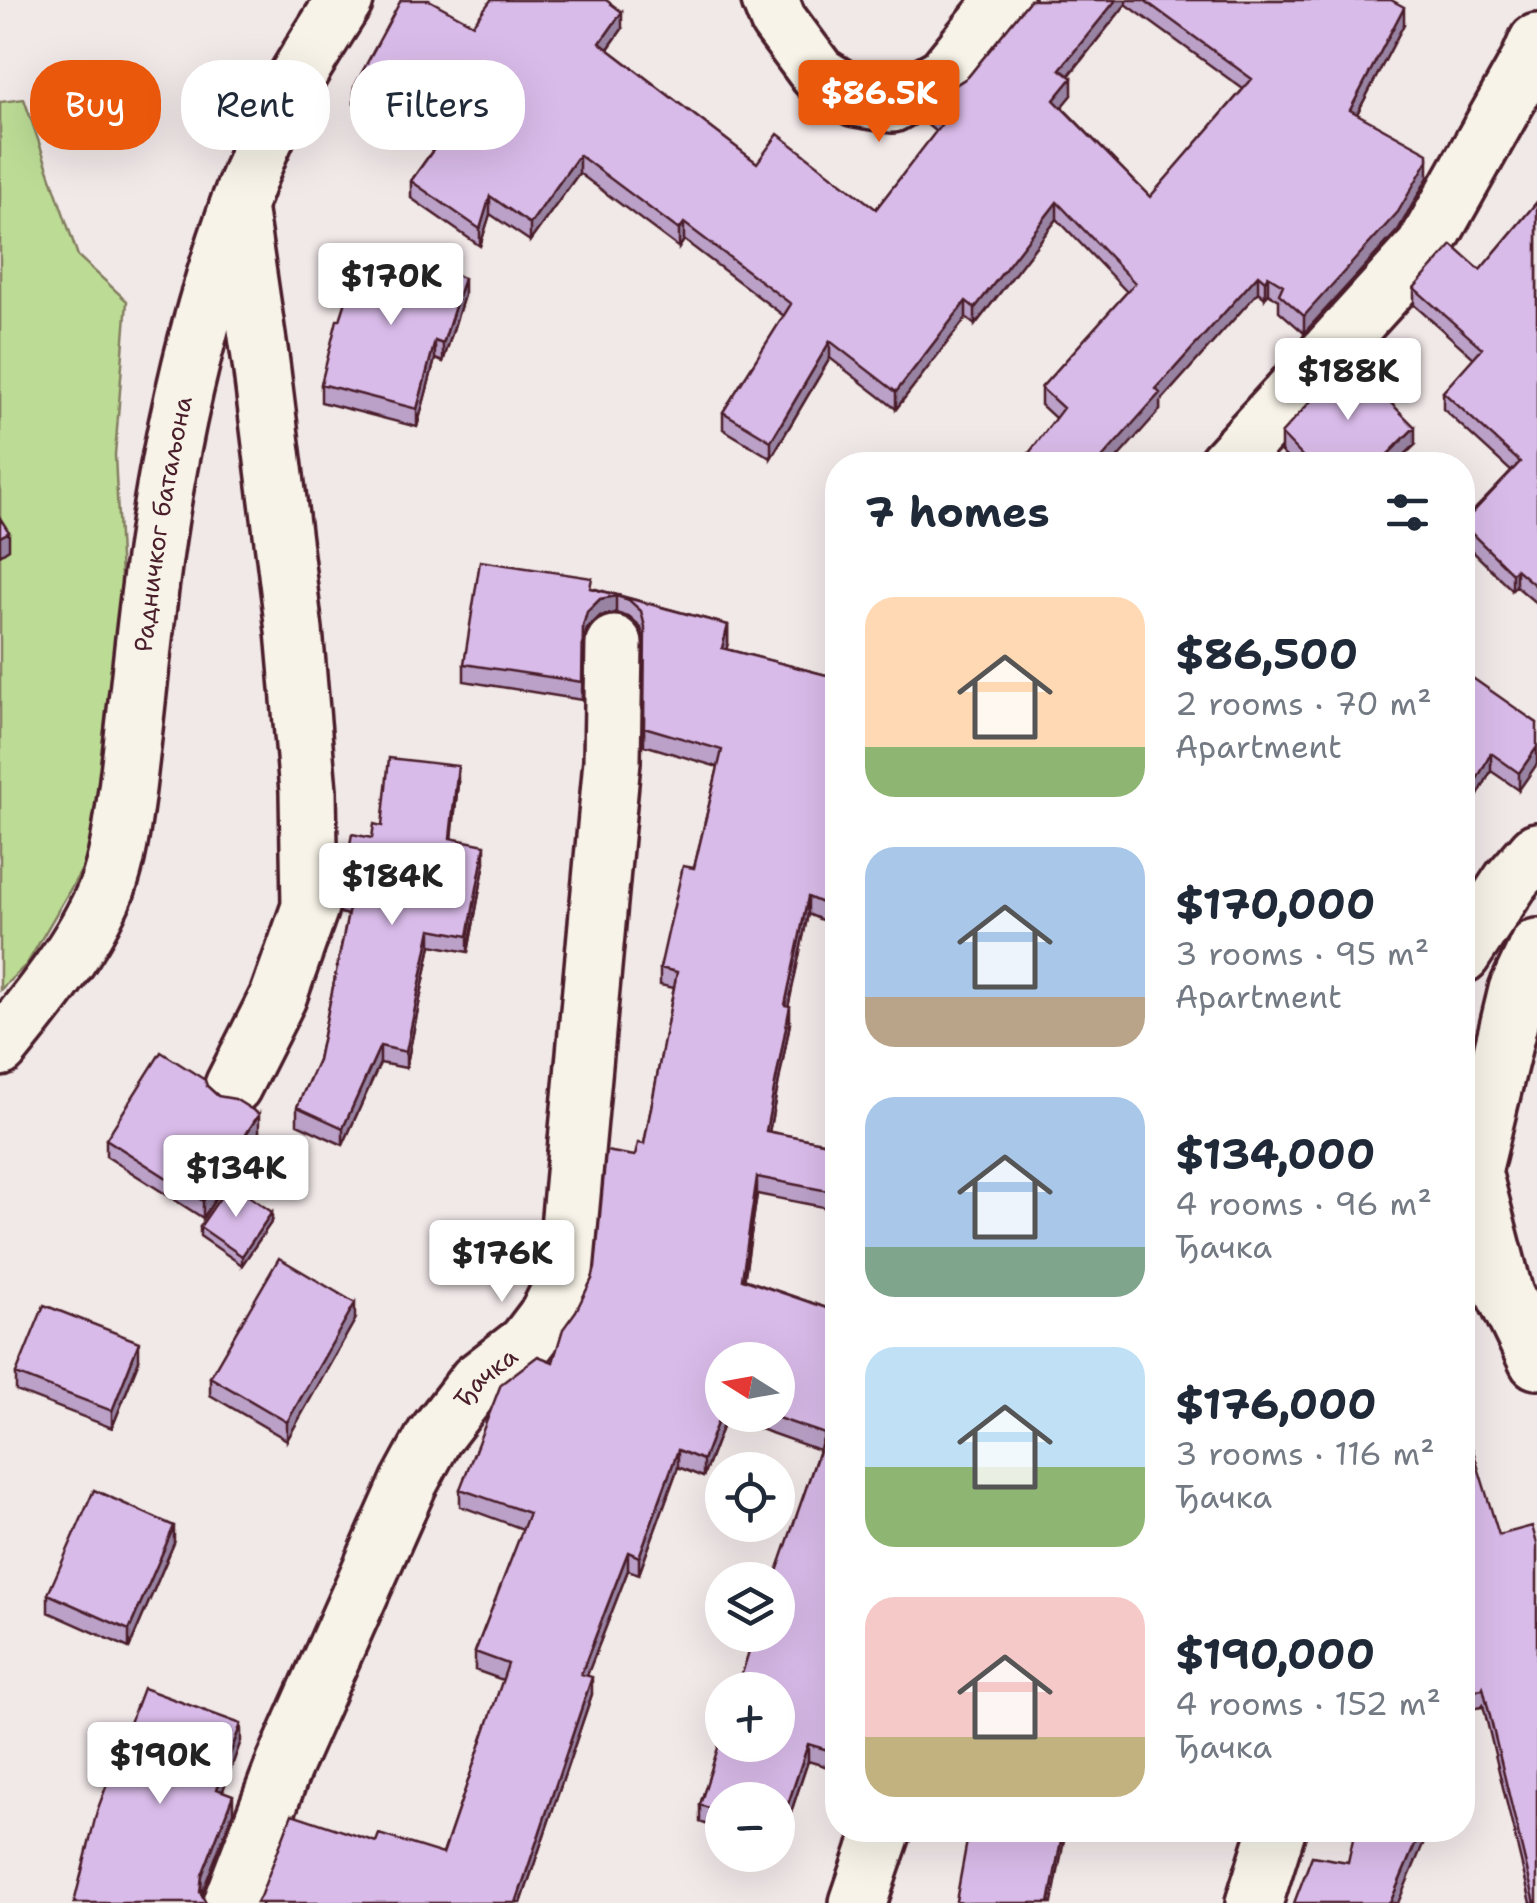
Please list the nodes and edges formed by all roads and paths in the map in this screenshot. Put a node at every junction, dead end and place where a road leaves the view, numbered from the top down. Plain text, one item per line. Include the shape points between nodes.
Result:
1 (345, 0) edge
2 (770, 0) edge
3 (1006, 0) edge
4 (1537, 42) edge
5 (238, 206) junction
6 (1238, 452) edge
7 (614, 644) dead end
8 (1537, 851) edge
9 (1475, 935) edge
10 (1537, 947) edge
11 (0, 1048) edge
12 (233, 1086) dead end
13 (1475, 1164) edge
14 (1475, 1180) edge
15 (1537, 1362) edge
16 (879, 1842) edge
17 (1273, 1842) edge
18 (231, 1903) edge
19 (858, 1903) edge
20 (1254, 1903) edge

1 - 5 street, Радничког батаљона via 260,148
2 - 3 street via 818,74 856,98 892,104 944,75
4 - 6 street via 1424,248
5 - 11 street, Радничког батаљона via 189,374 165,488 120,840 108,884 62,966
5 - 12 street via 294,630 310,907 278,998
7 - 18 street, Ђачка via 612,760 564,1282 526,1343 477,1381 409,1482
8 - 9 street
10 - 13 street via 1518,990
14 - 15 street via 1505,1295
16 - 19 street
17 - 20 street

